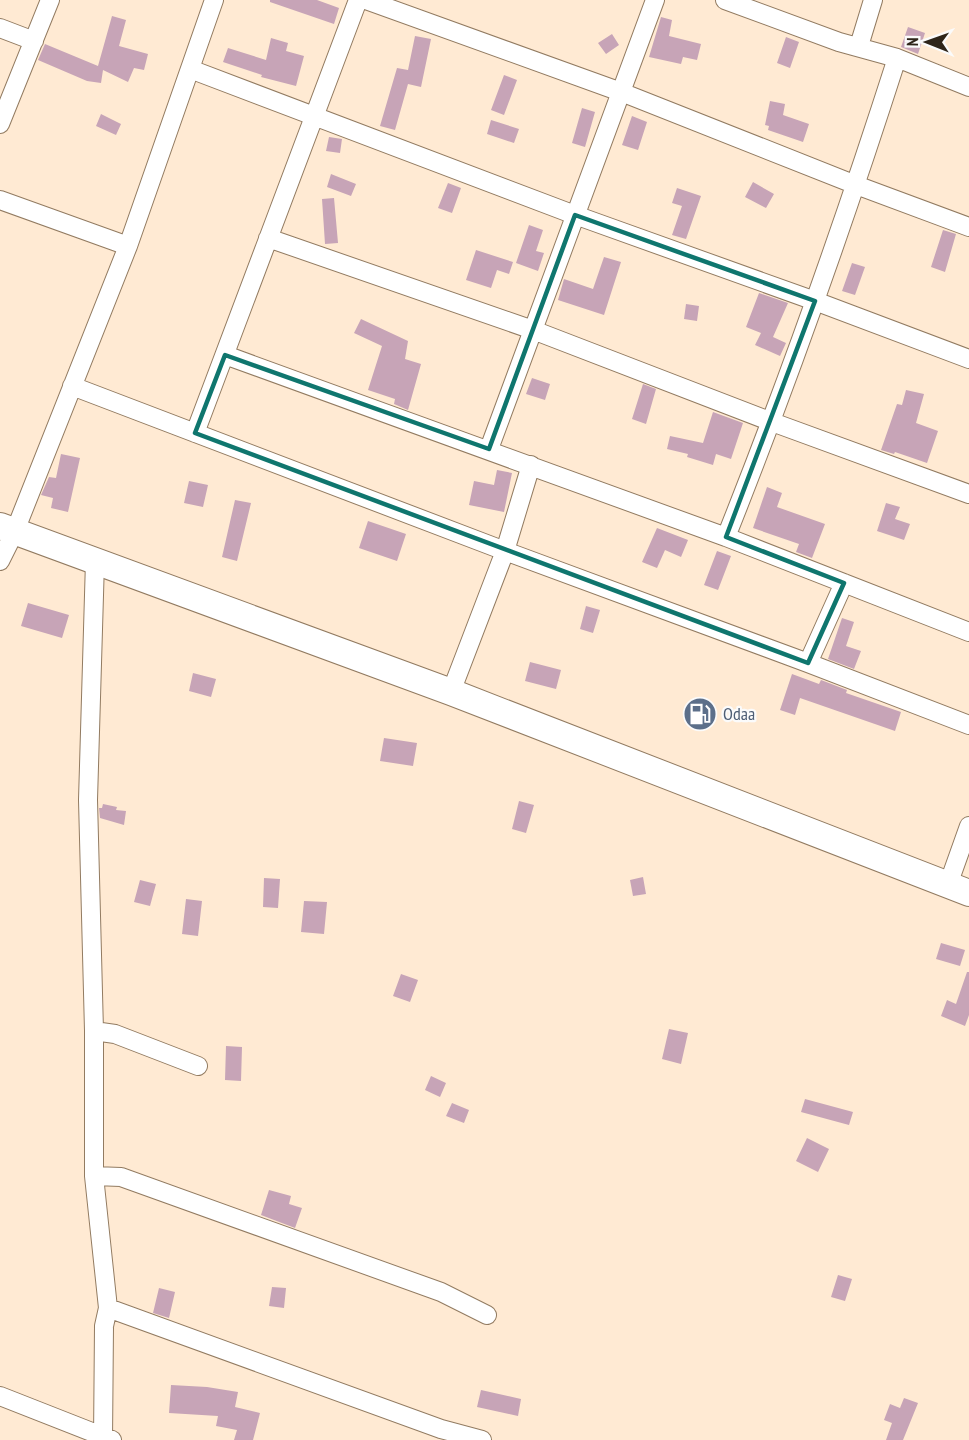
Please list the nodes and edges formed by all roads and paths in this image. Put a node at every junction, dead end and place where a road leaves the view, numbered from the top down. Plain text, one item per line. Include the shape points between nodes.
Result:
1 (50, 0) edge
2 (214, 0) edge
3 (358, 0) edge
4 (366, 0) edge
5 (655, 0) edge
6 (725, 0) edge
7 (873, 0) edge
8 (0, 28) edge
9 (34, 41) junction
10 (859, 46) junction
11 (897, 58) junction
12 (190, 69) junction
13 (969, 87) edge
14 (621, 92) junction
15 (313, 116) junction
16 (0, 124) edge
17 (856, 185) junction
18 (0, 200) edge
19 (575, 215) junction
20 (969, 227) edge
21 (268, 238) junction
22 (128, 246) junction
23 (816, 301) junction
24 (533, 330) junction
25 (225, 355) junction
26 (969, 359) edge
27 (72, 386) junction
28 (772, 422) junction
29 (195, 433) junction
30 (489, 449) junction
31 (531, 465) junction
32 (969, 494) edge
33 (8, 528) edge
34 (726, 537) junction
35 (505, 551) junction
36 (0, 561) edge
37 (94, 561) junction
38 (844, 583) junction
39 (969, 632) edge
40 (808, 663) junction
41 (451, 692) junction
42 (969, 725) edge
43 (969, 826) edge
44 (958, 889) edge
45 (94, 1031) junction
46 (198, 1066) dead end
47 (94, 1176) junction
48 (108, 1308) junction
49 (487, 1316) dead end
50 (0, 1396) edge
51 (106, 1439) edge
52 (482, 1440) edge

1 - 9 street
2 - 12 street
3 - 15 street
4 - 14 street
5 - 14 street
6 - 10 street
7 - 10 street
8 - 9 street
9 - 16 street
10 - 11 street
11 - 13 street
11 - 17 street
12 - 15 street
12 - 22 street
14 - 17 street
14 - 19 street
15 - 19 street
15 - 21 street
17 - 20 street
17 - 23 street
18 - 22 street
19 - 23 street
19 - 24 street
21 - 24 street
21 - 25 street
22 - 27 street
23 - 26 street
23 - 28 street
24 - 28 street
24 - 30 street
25 - 29 street
25 - 30 street
27 - 29 street
27 - 33 street
28 - 32 street
28 - 34 street
29 - 35 street
30 - 31 street
31 - 34 street
31 - 35 street
33 - 36 street
33 - 37 main road
34 - 38 street
35 - 40 street
35 - 41 street
37 - 41 main road
37 - 45 street via 88,800
38 - 39 street
38 - 40 street
40 - 42 street
41 - 44 main road
43 - 44 street
45 - 46 street via 115,1034
45 - 47 street
47 - 48 street
47 - 49 street via 121,1177 441,1292
48 - 51 street via 104,1326
48 - 52 street via 430,1425
50 - 51 street

